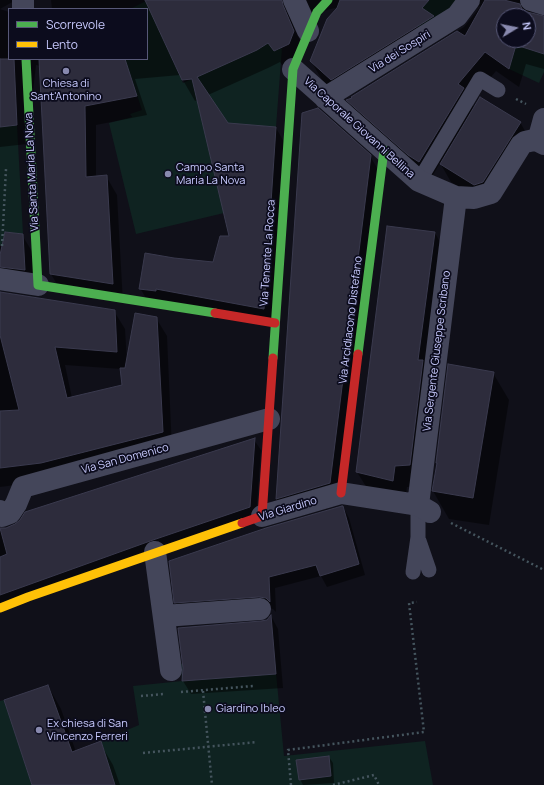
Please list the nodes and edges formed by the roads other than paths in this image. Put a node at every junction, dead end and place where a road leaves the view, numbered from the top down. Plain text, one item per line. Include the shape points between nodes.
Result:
1 (294, 0) edge
2 (328, 0) edge
3 (469, 0) edge
4 (530, 0) edge
5 (544, 4) edge
6 (308, 31) junction
7 (26, 60) edge
8 (293, 70) junction
9 (498, 90) road end
10 (325, 98) junction
11 (538, 113) edge
12 (541, 142) edge
13 (384, 150) junction
14 (419, 181) junction
15 (456, 197) junction
16 (0, 279) edge
17 (38, 285) junction
18 (276, 323) junction
19 (269, 419) junction
20 (341, 493) junction
21 (425, 509) junction
22 (4, 512) edge
23 (262, 516) junction
24 (418, 537) junction
25 (155, 552) junction
26 (429, 570) dead end
27 (413, 572) dead end
28 (0, 608) edge
29 (260, 609) dead end
30 (170, 615) junction
31 (171, 670) dead end

1 - 6 street
2 - 6 street, Via Tenente La Rocca
3 - 10 street, Via dei Sospiri via 457,16
4 - 5 street
6 - 8 street, Via Tenente La Rocca
7 - 17 street, Via Santa Maria La Nova
8 - 10 street, Via Caporale Giovanni Bellina
8 - 18 street, Via Tenente La Rocca
9 - 14 lane via 480,79
10 - 13 street, Via Caporale Giovanni Bellina
11 - 12 street
12 - 15 street, Via Caporale Giovanni Bellina via 529,140 521,145 490,193 474,198
13 - 14 street, Via Caporale Giovanni Bellina
13 - 20 street, Via Arcidiacono Distefano
14 - 15 street, Via Caporale Giovanni Bellina
15 - 21 street, Via Sergente Giuseppe Scribano
16 - 17 street
17 - 18 street
18 - 19 street, Via Tenente La Rocca
19 - 22 street, Via San Domenico via 23,487
19 - 23 street, Via Tenente La Rocca
20 - 21 street, Via Giardino
20 - 23 street, Via Giardino
21 - 24 lane
23 - 25 street, Via Giardino
24 - 26 lane
24 - 27 lane
25 - 28 street, Via Giardino
25 - 30 street
29 - 30 street
30 - 31 street

